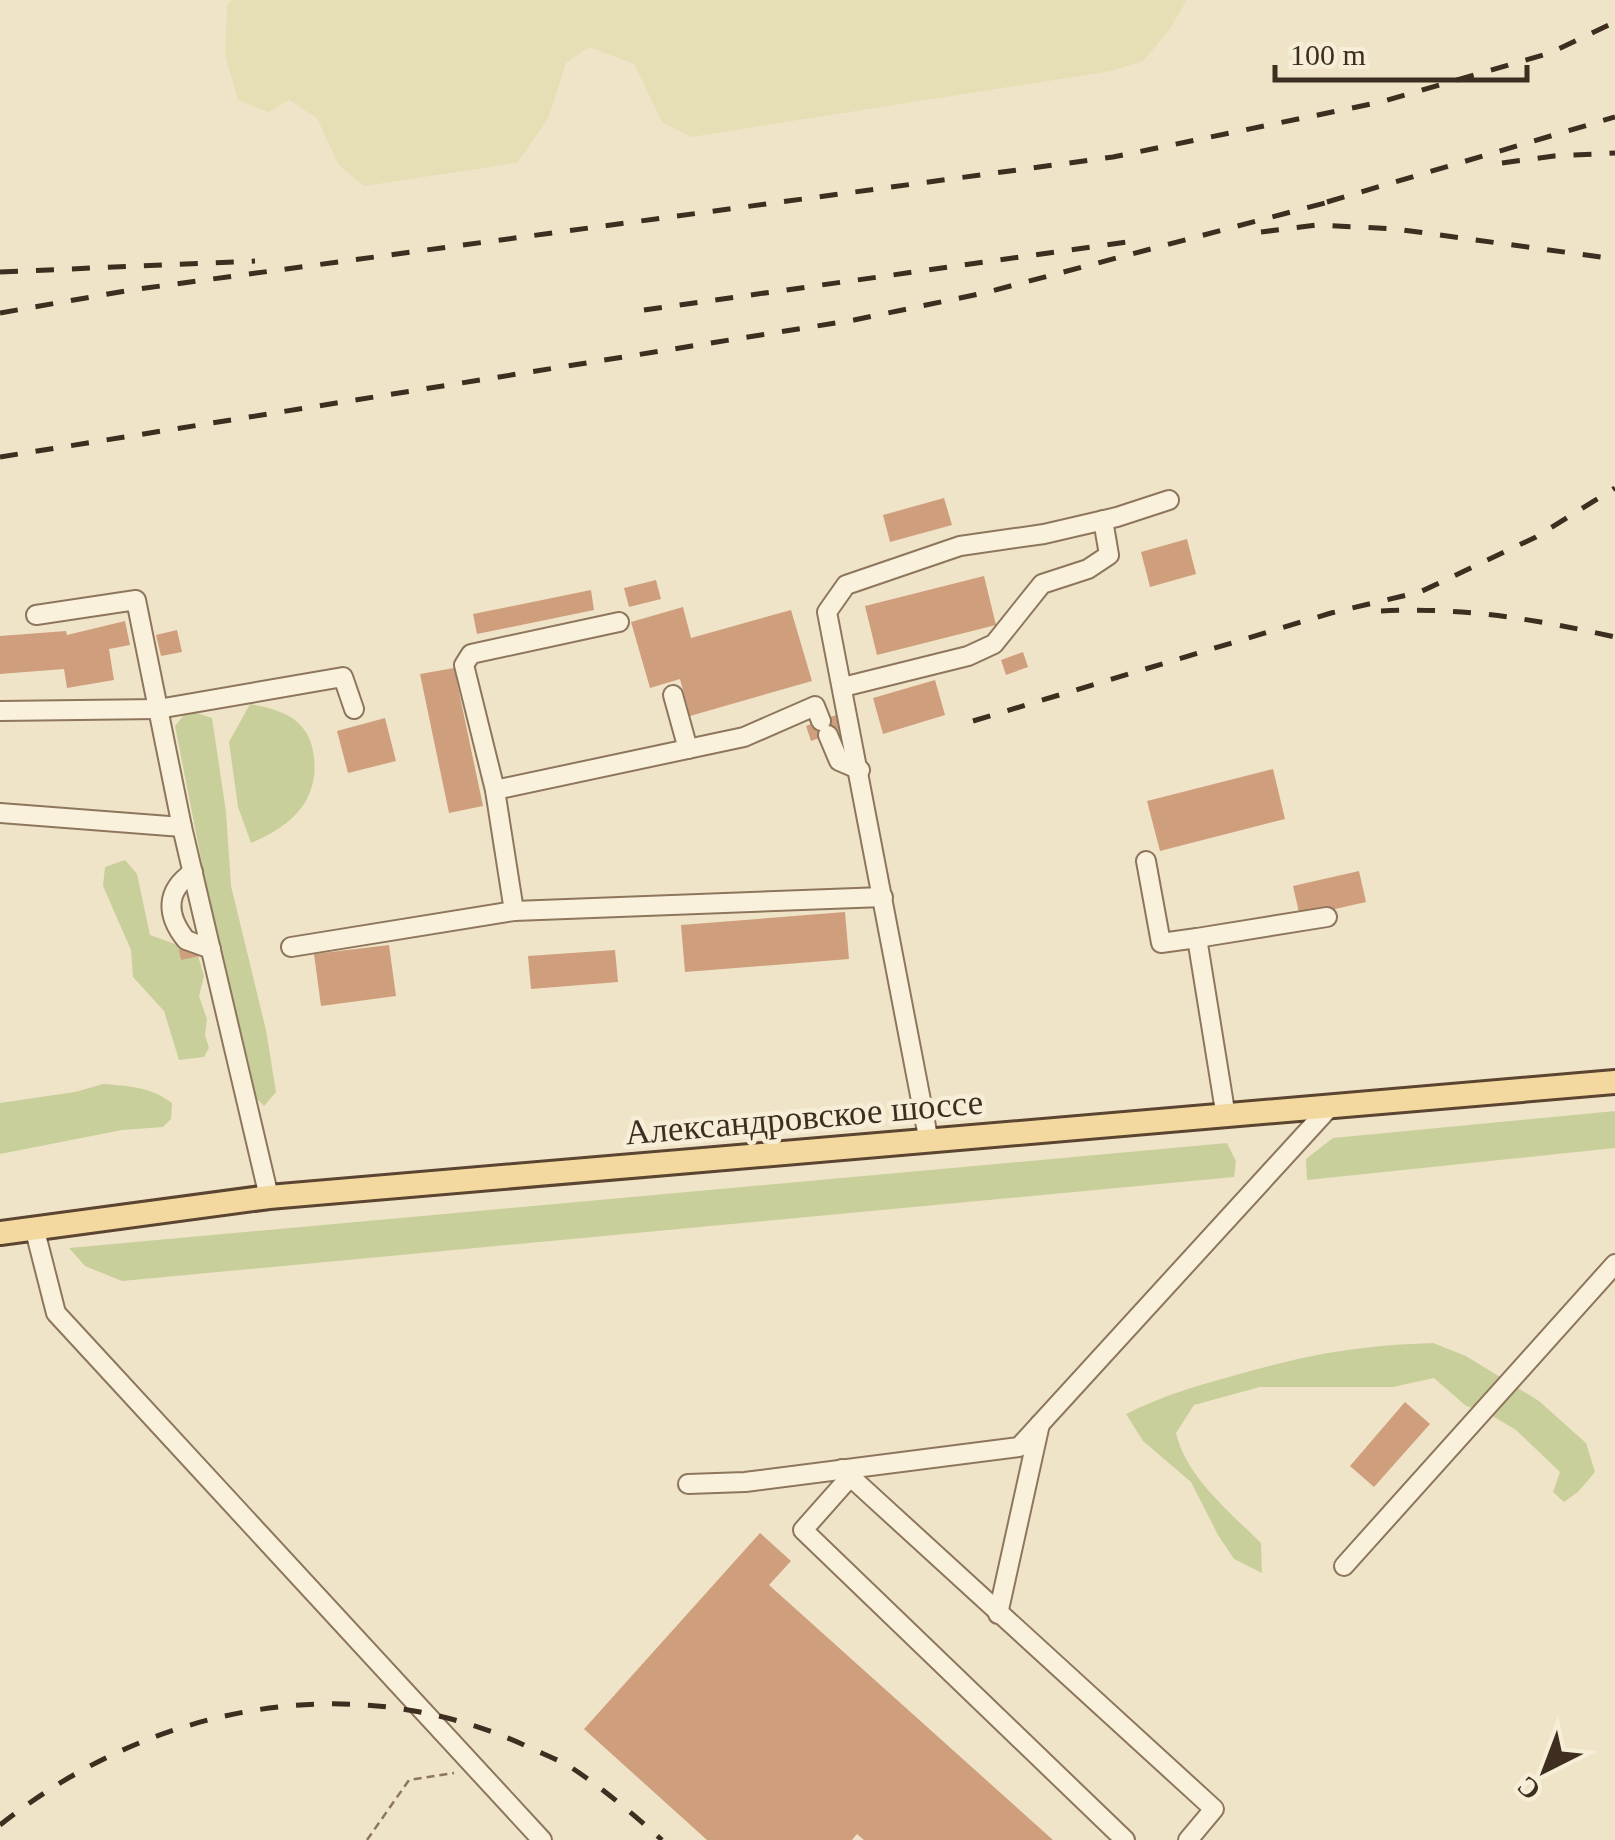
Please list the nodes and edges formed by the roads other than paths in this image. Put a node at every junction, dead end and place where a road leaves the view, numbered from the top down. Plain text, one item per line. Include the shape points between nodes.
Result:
1 (1169, 500) dead end
2 (1103, 520) junction
3 (36, 615) dead end
4 (619, 622) dead end
5 (842, 687) junction
6 (674, 695) dead end
7 (158, 709) junction
8 (354, 709) dead end
9 (0, 711) edge
10 (688, 749) junction
11 (860, 770) junction
12 (495, 790) junction
13 (0, 813) edge
14 (182, 827) junction
15 (1146, 862) dead end
16 (192, 872) junction
17 (883, 897) junction
18 (514, 910) junction
19 (1326, 917) dead end
20 (1197, 938) junction
21 (291, 946) dead end
22 (211, 949) junction
23 (1615, 1082) edge
24 (1330, 1108) junction
25 (1226, 1117) junction
26 (929, 1142) junction
27 (269, 1197) junction
28 (34, 1227) junction
29 (0, 1234) edge
30 (1615, 1264) edge
31 (1040, 1423) junction
32 (846, 1473) junction
33 (688, 1484) dead end
34 (1344, 1566) dead end
35 (998, 1614) junction
36 (542, 1840) edge
37 (1125, 1840) edge
38 (1188, 1840) edge

1 - 2 lane
2 - 5 lane via 1109,555 1042,584 994,644
2 - 5 lane via 960,546 846,586 827,612
3 - 7 lane via 136,600
4 - 12 lane via 471,654 464,665
5 - 11 lane
6 - 10 lane
7 - 8 lane via 343,677
7 - 9 lane
7 - 14 lane
10 - 11 lane via 744,737 815,706 839,760
10 - 12 lane
11 - 17 lane
12 - 18 lane
13 - 14 lane
14 - 16 lane
15 - 20 lane via 1161,944
16 - 22 lane
16 - 22 lane via 170,898 171,915 186,940
17 - 18 lane
17 - 26 lane
18 - 21 lane
19 - 20 lane
20 - 25 lane
22 - 27 lane
23 - 24 main road, Александровское шоссе
24 - 25 main road, Александровское шоссе
24 - 31 lane
25 - 26 main road, Александровское шоссе
26 - 27 main road, Александровское шоссе
27 - 28 main road, Александровское шоссе
28 - 29 main road, Александровское шоссе
28 - 36 lane via 56,1313
30 - 34 lane
31 - 32 lane via 1019,1447
31 - 35 lane
32 - 33 lane
32 - 35 lane
32 - 37 lane via 803,1530
35 - 38 lane via 1214,1810

